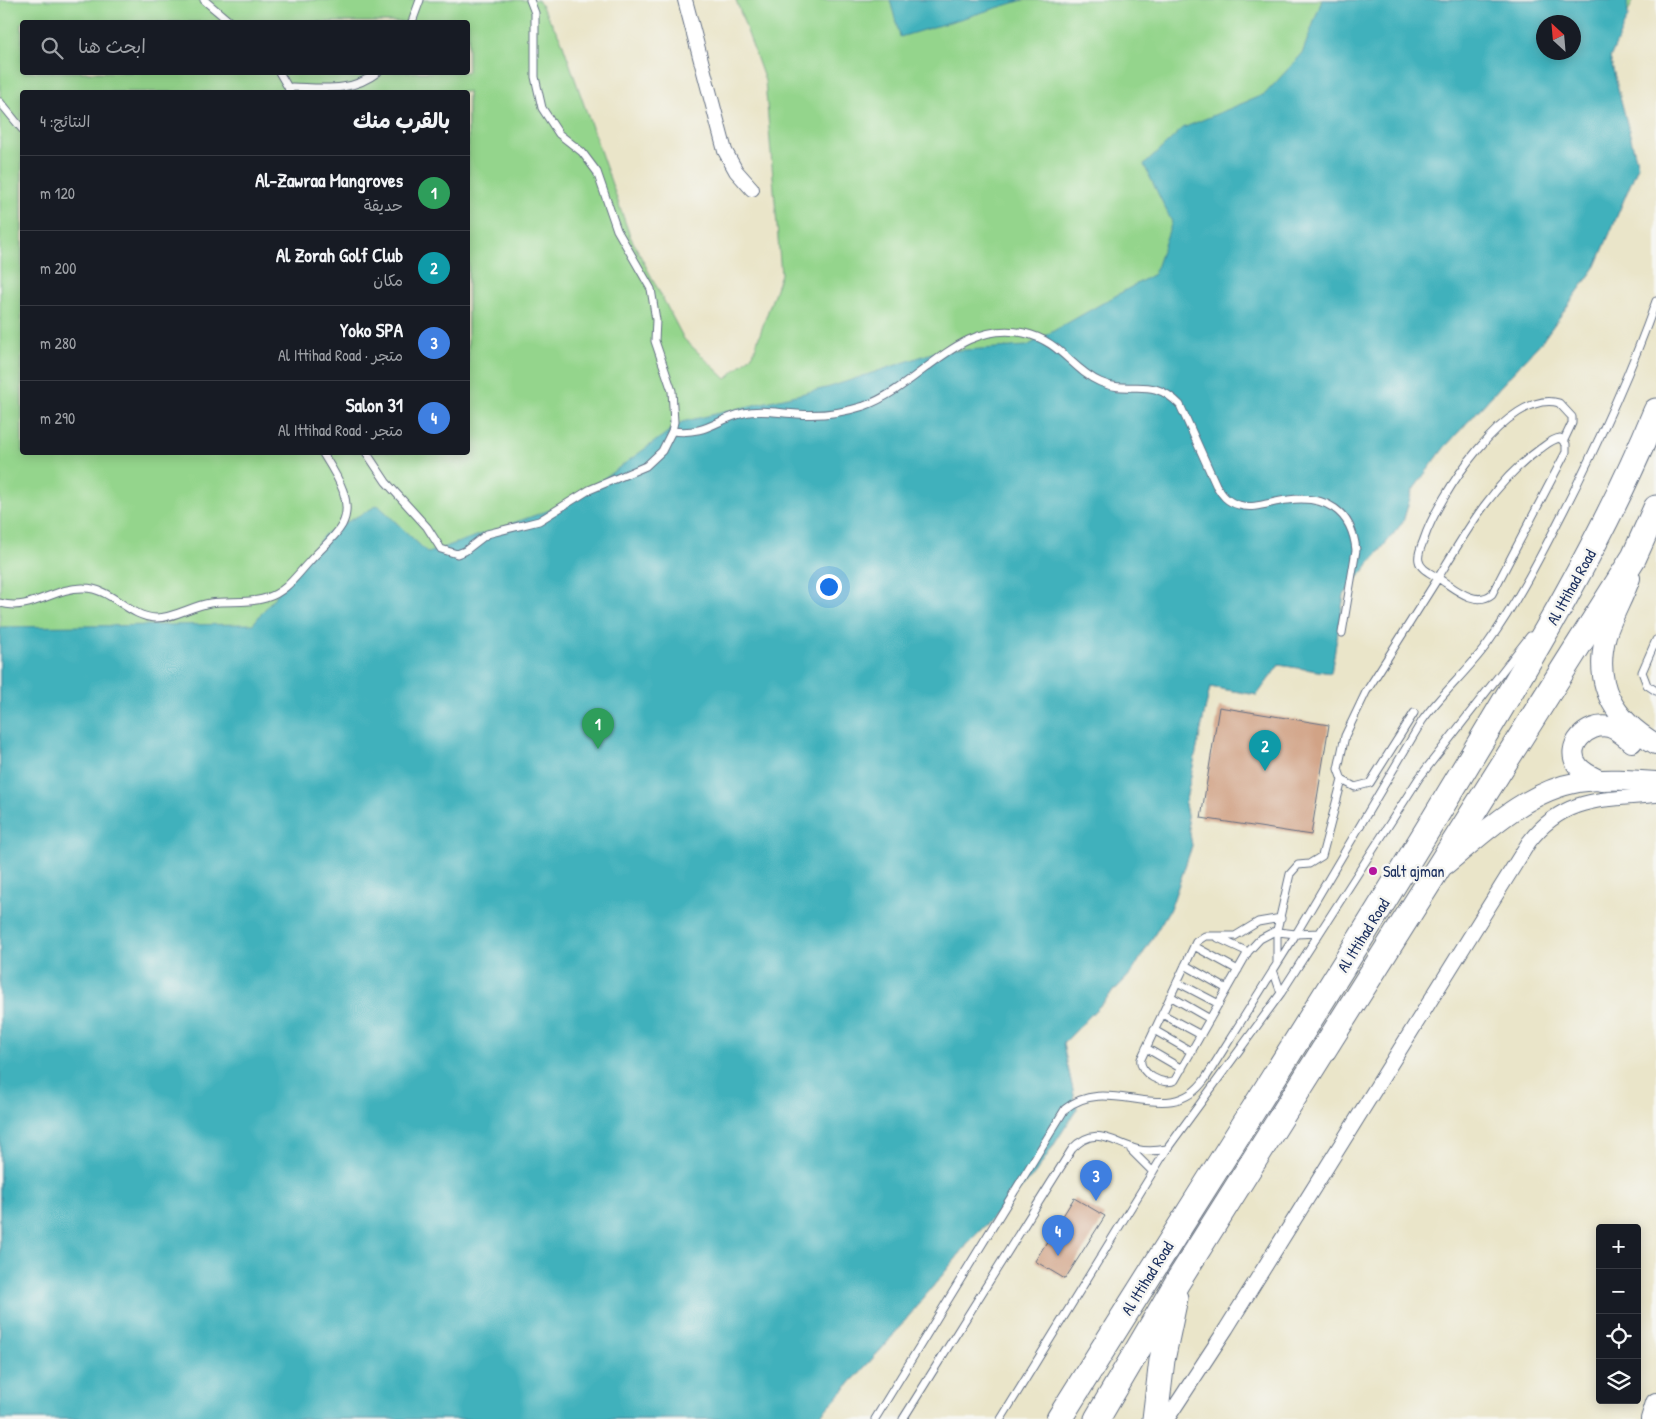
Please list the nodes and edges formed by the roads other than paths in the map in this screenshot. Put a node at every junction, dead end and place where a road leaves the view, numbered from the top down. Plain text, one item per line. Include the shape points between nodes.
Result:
1 (204, 0) edge
2 (420, 0) edge
3 (530, 0) edge
4 (685, 0) edge
5 (228, 20) edge
6 (413, 20) edge
7 (280, 75) edge
8 (374, 75) edge
9 (288, 90) edge
10 (289, 90) edge
11 (0, 102) edge
12 (20, 127) edge
13 (752, 189) dead end
14 (1656, 302) edge
15 (1656, 410) edge
16 (672, 431) junction
17 (1564, 440) junction
18 (324, 455) edge
19 (368, 455) edge
20 (1655, 511) edge
21 (1634, 557) junction
22 (1438, 578) junction
23 (1572, 586) junction
24 (0, 603) edge
25 (1541, 623) dead end
26 (1535, 630) dead end
27 (1342, 634) dead end
28 (1656, 640) edge
29 (1647, 685) junction
30 (1656, 691) edge
31 (1656, 699) edge
32 (1414, 713) dead end
33 (1656, 744) edge
34 (1342, 780) junction
35 (1601, 781) junction
36 (1656, 782) edge
37 (1656, 795) edge
38 (1432, 875) junction
39 (1281, 918) junction
40 (1278, 931) junction
41 (1319, 933) junction
42 (1296, 934) junction
43 (1210, 935) junction
44 (1194, 946) junction
45 (1248, 952) junction
46 (1185, 966) junction
47 (1238, 970) junction
48 (1273, 970) junction
49 (1177, 982) junction
50 (1227, 989) junction
51 (1281, 993) junction
52 (1170, 996) junction
53 (1219, 1004) junction
54 (1162, 1014) junction
55 (1210, 1019) junction
56 (1154, 1030) junction
57 (1201, 1036) junction
58 (1146, 1048) junction
59 (1192, 1052) junction
60 (1182, 1068) junction
61 (1122, 1144) junction
62 (1167, 1150) junction
63 (1153, 1172) junction
64 (1178, 1281) junction
65 (1656, 1403) edge
66 (875, 1419) edge
67 (903, 1419) edge
68 (1001, 1419) edge
69 (1059, 1419) edge
70 (1097, 1419) edge
71 (1155, 1419) edge
72 (1167, 1419) edge
73 (1651, 1419) edge

1 - 5 lane
2 - 6 lane
3 - 16 lane via 535,13 535,77 542,108 559,134 582,152 596,172 617,230 651,289 656,320 655,341 672,391
4 - 13 street via 725,151 736,171
7 - 9 lane
8 - 10 lane via 363,82 336,89 292,87
11 - 12 lane
14 - 42 lane via 1604,430 1534,569 1487,644 1422,721
15 - 23 highway, Al Ittihad Road via 1611,512
16 - 19 lane via 662,451 646,466 589,490 539,521 487,534 457,554 441,549
16 - 27 lane via 696,432 731,417 758,411 812,415 847,410 897,389 971,337 997,331 1024,333 1060,349 1089,376 1102,382 1115,386 1157,388 1170,395 1180,405 1216,485 1230,502 1250,507 1289,500 1316,500 1341,512 1349,523 1356,550
17 - 22 lane via 1555,439 1535,453 1495,492 1466,531
17 - 22 lane via 1566,452 1492,594 1476,600
17 - 22 lane via 1572,417 1559,403 1550,401 1532,405 1486,440 1451,484 1418,556 1424,570
18 - 24 lane via 344,494 344,520 336,534 290,585 273,595 254,601 210,602 156,618 143,616 103,592 84,588 64,590 33,603
20 - 21 highway, Al Ittihad Road
21 - 33 street via 1626,588 1606,635 1602,671 1618,714 1635,731
21 - 38 highway, Al Ittihad Road
22 - 34 lane via 1354,713 1339,759
23 - 25 lane
23 - 69 highway, Al Ittihad Road via 1380,907
26 - 41 lane via 1419,778
28 - 29 lane via 1642,672
29 - 30 lane
29 - 31 lane
32 - 34 lane via 1370,783 1356,787
33 - 35 street via 1648,746 1632,741 1611,728 1599,726 1587,730 1575,744 1575,762
34 - 39 lane via 1322,856 1293,869
35 - 36 street
35 - 38 street via 1579,782 1539,795 1502,818
37 - 72 street via 1588,802 1571,807 1540,827
38 - 64 highway, Al Ittihad Road
39 - 40 lane
39 - 43 lane via 1258,922 1235,936
40 - 42 lane
40 - 45 lane via 1260,939
40 - 48 lane via 1277,964
41 - 42 lane
41 - 51 lane
42 - 48 lane
43 - 44 lane via 1200,938
43 - 45 lane
44 - 46 lane
44 - 47 lane
45 - 47 lane
46 - 49 lane
46 - 50 lane
47 - 50 lane
48 - 51 lane
48 - 66 lane via 1205,1079 1192,1094 1164,1103 1096,1096 1079,1099 1065,1109
49 - 52 lane
49 - 53 lane
50 - 53 lane
51 - 62 lane
52 - 54 lane
52 - 55 lane
53 - 55 lane
54 - 56 lane
54 - 57 lane
55 - 57 lane
56 - 58 lane
56 - 59 lane
57 - 59 lane
58 - 60 lane
58 - 60 lane via 1140,1063 1144,1072 1169,1083 1175,1080
59 - 60 lane
61 - 62 lane via 1138,1150
61 - 63 lane via 1137,1154
61 - 67 lane via 1092,1135 1080,1140 1072,1149
62 - 63 lane
63 - 68 lane
64 - 70 highway, Al Ittihad Road
64 - 71 highway via 1162,1360
65 - 73 street

